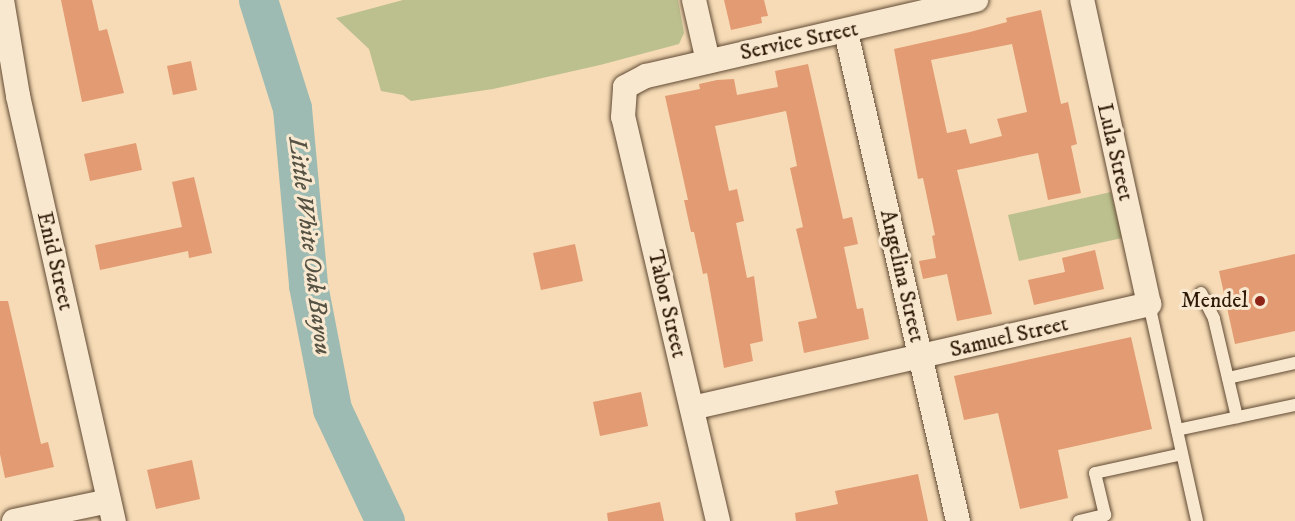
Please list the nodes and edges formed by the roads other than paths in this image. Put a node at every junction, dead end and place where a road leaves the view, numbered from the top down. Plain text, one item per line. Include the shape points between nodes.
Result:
1 (2, 0) edge
2 (694, 0) edge
3 (976, 0) edge
4 (1082, 0) edge
5 (846, 32) junction
6 (708, 61) junction
7 (625, 87) joint
8 (9, 98) edge
9 (1201, 293) dead end
10 (1149, 304) junction
11 (921, 357) junction
12 (1295, 363) edge
13 (1228, 378) junction
14 (1295, 405) edge
15 (692, 408) junction
16 (1237, 417) junction
17 (1177, 429) junction
18 (1182, 454) junction
19 (111, 511) edge
20 (14, 521) edge
21 (718, 521) edge
22 (958, 521) edge
23 (1079, 521) edge
24 (1197, 521) edge

1 - 8 street, Enid Street
2 - 6 street
3 - 5 street, Service Street
4 - 10 street, Lula Street
5 - 6 street, Service Street
5 - 11 street, Angelina Street
6 - 7 street, Service Street via 646,76
7 - 15 street, Tabor Street via 623,117
8 - 19 street, Enid Street
9 - 13 lane via 1214,319
10 - 11 street, Samuel Street
10 - 17 lane
11 - 15 street, Samuel Street
11 - 22 street, Angelina Street
12 - 13 lane
13 - 16 lane
14 - 16 lane
15 - 21 street, Tabor Street
16 - 17 lane
17 - 18 lane
18 - 23 lane via 1095,473 1105,515
18 - 24 lane
19 - 20 street

